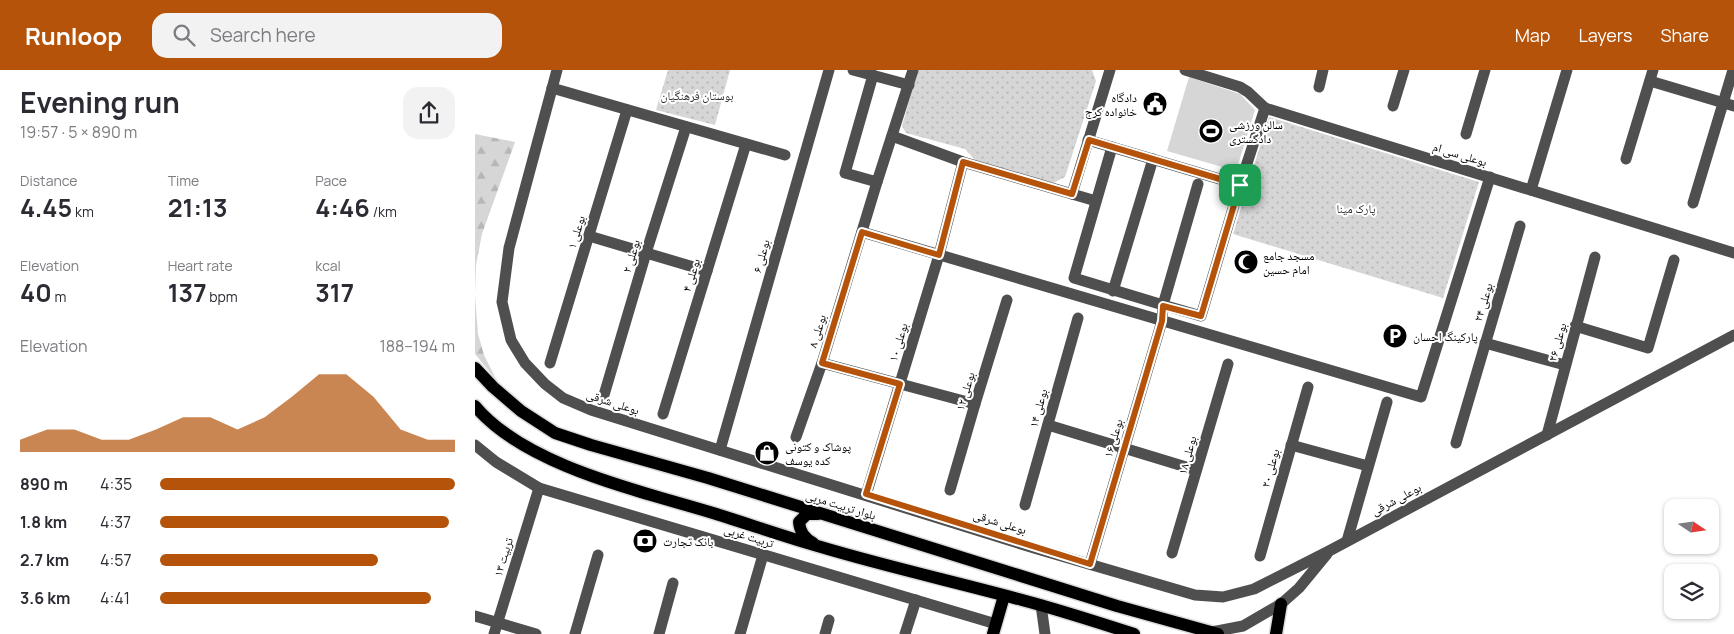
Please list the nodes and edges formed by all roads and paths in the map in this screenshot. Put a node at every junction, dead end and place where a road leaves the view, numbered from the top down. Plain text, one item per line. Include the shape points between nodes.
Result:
1 (557, 70) edge
2 (829, 70) edge
3 (853, 70) edge
4 (913, 70) edge
5 (1110, 70) edge
6 (1185, 70) edge
7 (1323, 70) edge
8 (1404, 70) edge
9 (1485, 70) edge
10 (1567, 70) edge
11 (1733, 70) edge
12 (873, 75) junction
13 (1651, 75) edge
14 (909, 85) junction
15 (1319, 87) dead end
16 (552, 88) junction
17 (1729, 105) edge
18 (1393, 106) dead end
19 (1265, 108) junction
20 (627, 110) junction
21 (686, 127) junction
22 (1466, 134) dead end
23 (892, 136) junction
24 (1089, 140) junction
25 (746, 144) junction
26 (1112, 147) junction
27 (785, 155) dead end
28 (1153, 159) junction
29 (1626, 159) dead end
30 (963, 162) junction
31 (1490, 177) junction
32 (877, 182) junction
33 (1198, 184) dead end
34 (1240, 185) junction
35 (1531, 190) junction
36 (1072, 194) junction
37 (1096, 201) junction
38 (1693, 203) dead end
39 (1520, 226) dead end
40 (862, 232) junction
41 (589, 236) junction
42 (646, 253) junction
43 (1734, 253) edge
44 (939, 255) junction
45 (1595, 257) dead end
46 (1674, 260) dead end
47 (707, 271) junction
48 (1113, 291) junction
49 (1007, 300) dead end
50 (1163, 306) junction
51 (1078, 318) dead end
52 (1162, 321) junction
53 (1575, 326) junction
54 (1734, 335) edge
55 (1485, 343) junction
56 (550, 362) dead end
57 (822, 363) junction
58 (1228, 364) dead end
59 (1565, 365) junction
60 (475, 368) edge
61 (900, 384) junction
62 (1307, 387) dead end
63 (604, 395) dead end
64 (1387, 402) dead end
65 (975, 404) junction
66 (475, 406) edge
67 (663, 414) dead end
68 (1048, 425) junction
69 (1547, 436) junction
70 (796, 437) dead end
71 (1456, 443) dead end
72 (475, 445) edge
73 (1291, 445) junction
74 (1124, 448) junction
75 (720, 450) junction
76 (1369, 466) junction
77 (1196, 470) junction
78 (539, 488) junction
79 (951, 490) dead end
80 (866, 494) junction
81 (1025, 505) dead end
82 (830, 516) junction
83 (1347, 540) junction
84 (821, 547) junction
85 (1329, 551) junction
86 (1172, 553) dead end
87 (598, 555) dead end
88 (763, 555) junction
89 (1259, 556) dead end
90 (1090, 564) junction
91 (673, 583) dead end
92 (1004, 596) junction
93 (916, 600) junction
94 (1281, 604) junction
95 (1041, 606) junction
96 (475, 616) edge
97 (829, 620) dead end
98 (495, 628) edge
99 (995, 629) edge
100 (1215, 633) edge
101 (535, 634) edge
102 (575, 634) edge
103 (659, 634) edge
104 (740, 634) edge
105 (825, 634) edge
106 (905, 634) edge
107 (1045, 634) edge
108 (1135, 634) edge
109 (1276, 634) edge

1 - 16 street, بوعلی شرقی
2 - 75 street, بوعلی ۶
3 - 12 street
4 - 14 street, بوعلی ۸
5 - 24 street
6 - 19 street, بوعلی سی ام via 1240,87
7 - 15 street
8 - 18 street
9 - 22 street
10 - 35 street
11 - 17 street
12 - 14 street
12 - 32 street via 845,173
13 - 17 street
13 - 29 street
14 - 23 street, بوعلی ۸
16 - 20 street
16 - 75 street, بوعلی شرقی via 509,248 502,302 511,340 525,363 563,398 591,410
17 - 38 street
19 - 31 street, بوعلی سی ام
19 - 34 street
20 - 21 street
20 - 41 street, بوعلی ۱
21 - 25 street
21 - 42 street, بوعلی ۲
23 - 30 street
23 - 32 street, بوعلی ۸
24 - 26 street
24 - 36 street
25 - 27 street
25 - 47 street, بوعلی ۴
26 - 28 street
26 - 37 street
28 - 34 street
28 - 48 street
30 - 36 street
30 - 44 street, بوعلی ۱۰
31 - 35 street, بوعلی سی ام
31 - 52 street via 1421,398
32 - 40 street, بوعلی ۸
33 - 50 street, بوعلی ۱۶
34 - 50 street via 1201,316
35 - 43 street, بوعلی سی ام
36 - 37 street
37 - 48 street via 1073,278
39 - 55 street, بوعلی ۲۴
40 - 44 street
40 - 57 street, بوعلی ۸
41 - 42 street
41 - 56 street, بوعلی ۱
42 - 47 street
42 - 63 street, بوعلی ۲
44 - 52 street
44 - 61 street, بوعلی ۱۰
45 - 53 street, بوعلی ۲۶
46 - 53 street via 1649,348
47 - 67 street, بوعلی ۴
48 - 50 street
49 - 65 street, بوعلی ۱۲
50 - 52 street, بوعلی ۱۶
51 - 68 street, بوعلی ۱۴
52 - 74 street, بوعلی ۱۶
53 - 59 street, بوعلی ۲۶
54 - 69 street, بوعلی شرقی
55 - 59 street
55 - 71 street, بوعلی ۲۴
57 - 61 street
57 - 70 street, بوعلی ۸
58 - 77 street, بوعلی ۱۸
59 - 69 street, بوعلی ۲۶
60 - 82 main road, بلوار تربیت مربی via 521,411 555,433
61 - 65 street
61 - 80 street, بوعلی ۱۰
62 - 73 street, بوعلی ۲۰
64 - 76 street
65 - 79 street, بوعلی ۱۲
66 - 84 main road via 519,444 561,464
68 - 74 street
68 - 81 street, بوعلی ۱۴
69 - 83 street, بوعلی شرقی
72 - 78 street, تربیت غربی
73 - 76 street
73 - 89 street, بوعلی ۲۰
74 - 77 street
74 - 90 street, بوعلی ۱۶
75 - 80 street, بوعلی شرقی
76 - 83 street
77 - 86 street, بوعلی ۱۸
78 - 88 street, تربیت غربی
78 - 98 street, تربیت ۱۳
80 - 90 street, بوعلی شرقی
82 - 84 main road via 807,514 799,522 803,535
82 - 100 main road, بلوار تربیت مربی via 1117,606
83 - 85 street, بوعلی شرقی
84 - 92 main road
85 - 90 street, بوعلی شرقی via 1254,589 1223,597 1195,595
85 - 94 street via 1299,588
87 - 102 street
88 - 93 street, تربیت غربی
88 - 104 street
91 - 103 street
92 - 95 main road
92 - 99 main road
93 - 99 street, تربیت غربی
93 - 106 street
94 - 100 street via 1243,626
94 - 109 main road
95 - 107 street
95 - 108 main road
96 - 98 street
97 - 105 street
98 - 101 street

